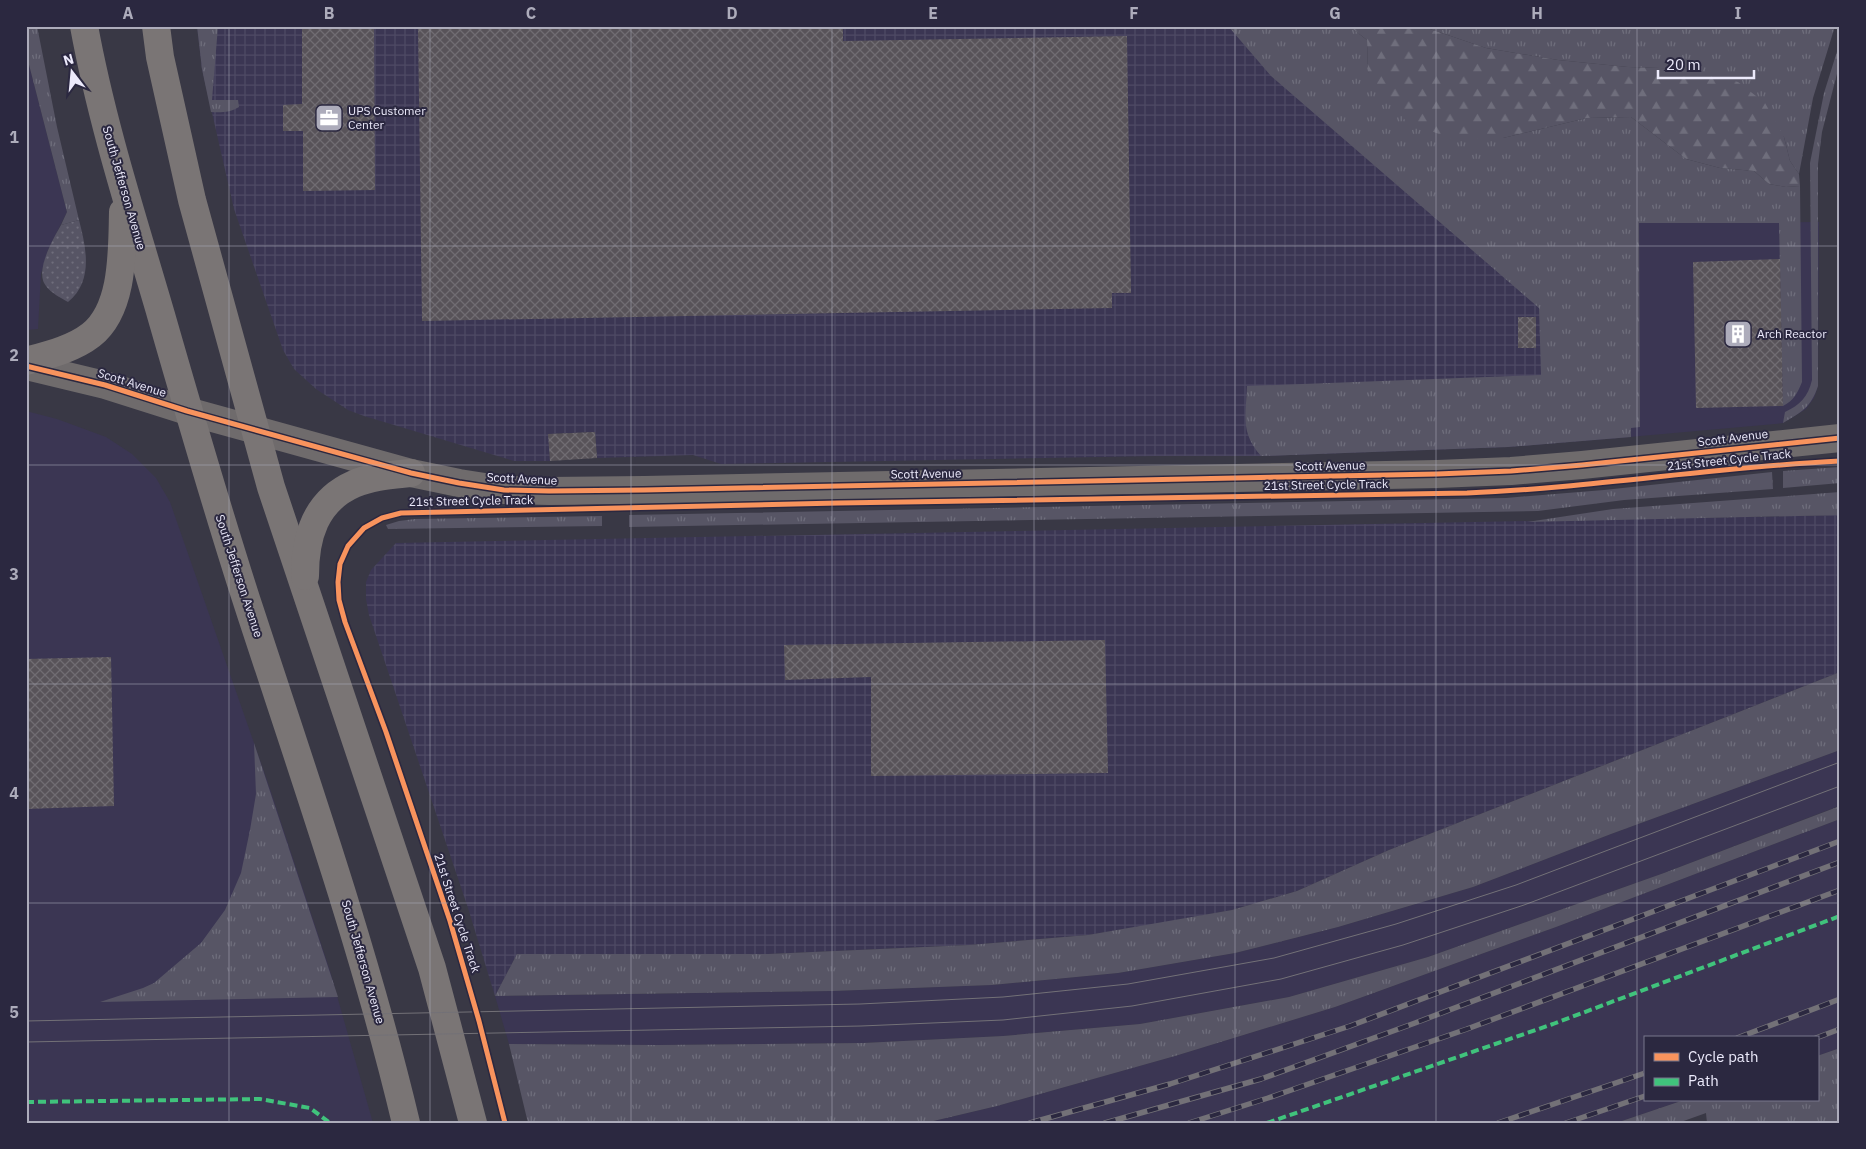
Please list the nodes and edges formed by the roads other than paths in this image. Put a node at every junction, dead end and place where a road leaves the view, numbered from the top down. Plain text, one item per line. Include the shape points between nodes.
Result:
1 (84, 26) edge
2 (156, 26) edge
3 (124, 191) junction
4 (26, 361) edge
5 (26, 366) edge
6 (187, 410) junction
7 (255, 428) junction
8 (1840, 438) edge
9 (411, 473) junction
10 (304, 590) junction
11 (406, 1123) edge
12 (473, 1123) edge

1 - 3 main road, South Jefferson Avenue via 96,89
2 - 7 main road via 160,58 192,200
3 - 4 main road via 119,276 109,315 82,341
3 - 6 main road, South Jefferson Avenue
5 - 6 street, Scott Avenue
6 - 7 street, Scott Avenue
6 - 11 main road, South Jefferson Avenue via 327,843 366,970
7 - 9 street, Scott Avenue
7 - 10 main road
8 - 9 street, Scott Avenue via 1511,471 1427,474 549,492 504,490
9 - 10 main road via 378,477 355,484 336,495 314,524 307,540
10 - 12 main road via 432,968

